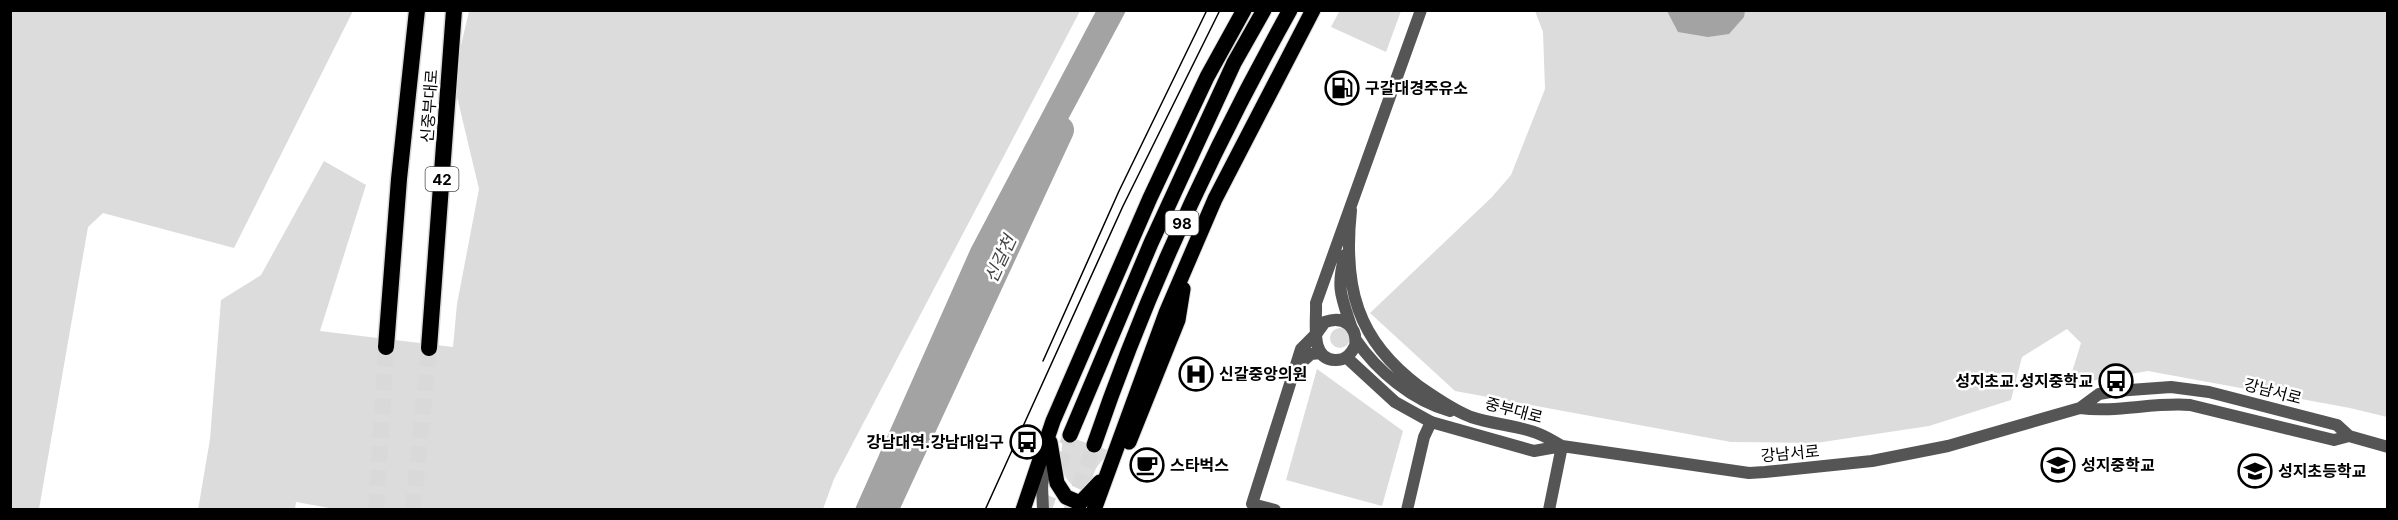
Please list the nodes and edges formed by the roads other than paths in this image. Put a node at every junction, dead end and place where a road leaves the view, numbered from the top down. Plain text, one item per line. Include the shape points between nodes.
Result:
1 (417, 10) edge
2 (454, 10) edge
3 (1244, 10) edge
4 (1264, 10) edge
5 (1290, 10) edge
6 (1313, 10) edge
7 (1421, 10) edge
8 (1351, 210) junction
9 (1347, 248) junction
10 (1351, 326) junction
11 (1317, 333) junction
12 (1356, 339) junction
13 (386, 347) tunnel mouth
14 (429, 348) tunnel mouth
15 (1321, 353) junction
16 (1347, 357) junction
17 (1294, 369) junction
18 (1471, 417) junction
19 (1053, 421) junction
20 (1431, 422) junction
21 (1070, 435) tunnel mouth
22 (1050, 442) junction
23 (1094, 446) tunnel mouth
24 (1562, 446) junction
25 (2388, 447) edge
26 (1105, 478) junction
27 (1023, 510) edge
28 (1043, 510) edge
29 (1094, 510) edge
30 (1275, 510) edge
31 (1407, 510) edge
32 (1550, 510) edge

1 - 13 highway, 신중부대로
2 - 14 highway, 신중부대로 / 42
3 - 19 main road via 1207,77 1150,198
4 - 21 main road, 98 via 1234,63 1151,243
5 - 23 main road, 98 via 1196,191 1121,367
6 - 26 main road via 1215,199 1166,313
7 - 8 street, 중부대로
8 - 9 street, 중부대로
8 - 11 street, 중부대로 via 1316,303
9 - 10 street via 1339,278
9 - 18 street, 중부대로 via 1359,310 1381,352 1406,376
10 - 11 street via 1332,320 1325,322
10 - 12 street
11 - 15 street, 중부대로
11 - 17 street via 1301,349
12 - 16 street
12 - 18 street via 1396,382 1434,407
15 - 16 street via 1333,360
15 - 17 street via 1311,354
16 - 20 street, 중부대로 via 1395,402
17 - 30 street via 1252,504
18 - 24 street, 중부대로 via 1536,432
19 - 22 street
19 - 27 main road
20 - 24 street, 중부대로 via 1534,451
20 - 31 street
22 - 26 main road via 1058,483 1066,497 1080,503
22 - 28 street via 1042,485
24 - 25 street, 강남서로 via 1749,473 1766,472 1872,461 1948,446 2080,408 2102,411 2170,403 2334,440 2349,436
24 - 32 street
26 - 29 main road

